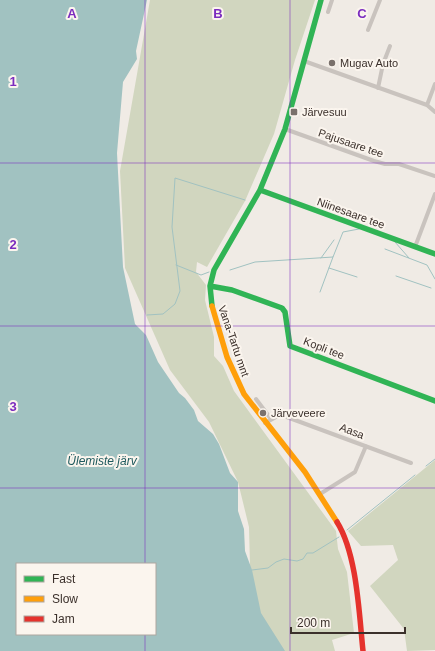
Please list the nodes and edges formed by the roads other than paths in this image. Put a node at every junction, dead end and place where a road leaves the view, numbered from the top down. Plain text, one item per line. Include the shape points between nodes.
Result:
1 (321, 0) edge
2 (332, 0) edge
3 (380, 0) edge
4 (328, 12) dead end
5 (368, 30) dead end
6 (390, 46) dead end
7 (304, 61) junction
8 (435, 84) edge
9 (378, 88) junction
10 (427, 105) junction
11 (435, 112) edge
12 (285, 129) junction
13 (435, 176) edge
14 (260, 190) junction
15 (435, 194) edge
16 (416, 247) junction
17 (435, 254) edge
18 (210, 286) junction
19 (256, 399) dead end
20 (435, 401) edge
21 (271, 419) junction
22 (265, 423) junction
23 (366, 446) junction
24 (411, 463) dead end
25 (320, 494) junction
26 (363, 651) edge

1 - 7 street, Vana-Tartu mnt
2 - 4 street
3 - 5 street
6 - 9 street
7 - 9 street
7 - 12 street, Vana-Tartu mnt
8 - 10 street
9 - 10 street
10 - 11 street
12 - 13 street, Pajusaare tee via 374,161 399,164
12 - 14 street, Vana-Tartu mnt
14 - 16 street, Niinesaare tee
14 - 18 street, Vana-Tartu mnt via 219,260
15 - 16 street
16 - 17 street, Niinesaare tee
18 - 20 street, Kopli tee via 232,290 282,308 290,346
18 - 22 street, Vana-Tartu mnt via 212,310 232,371 244,394
19 - 21 street
21 - 22 street
21 - 23 street, Aasa via 284,416
22 - 25 street, Vana-Tartu mnt
23 - 24 street, Aasa
23 - 25 street via 355,472
25 - 26 street, Vana-Tartu mnt via 348,544

